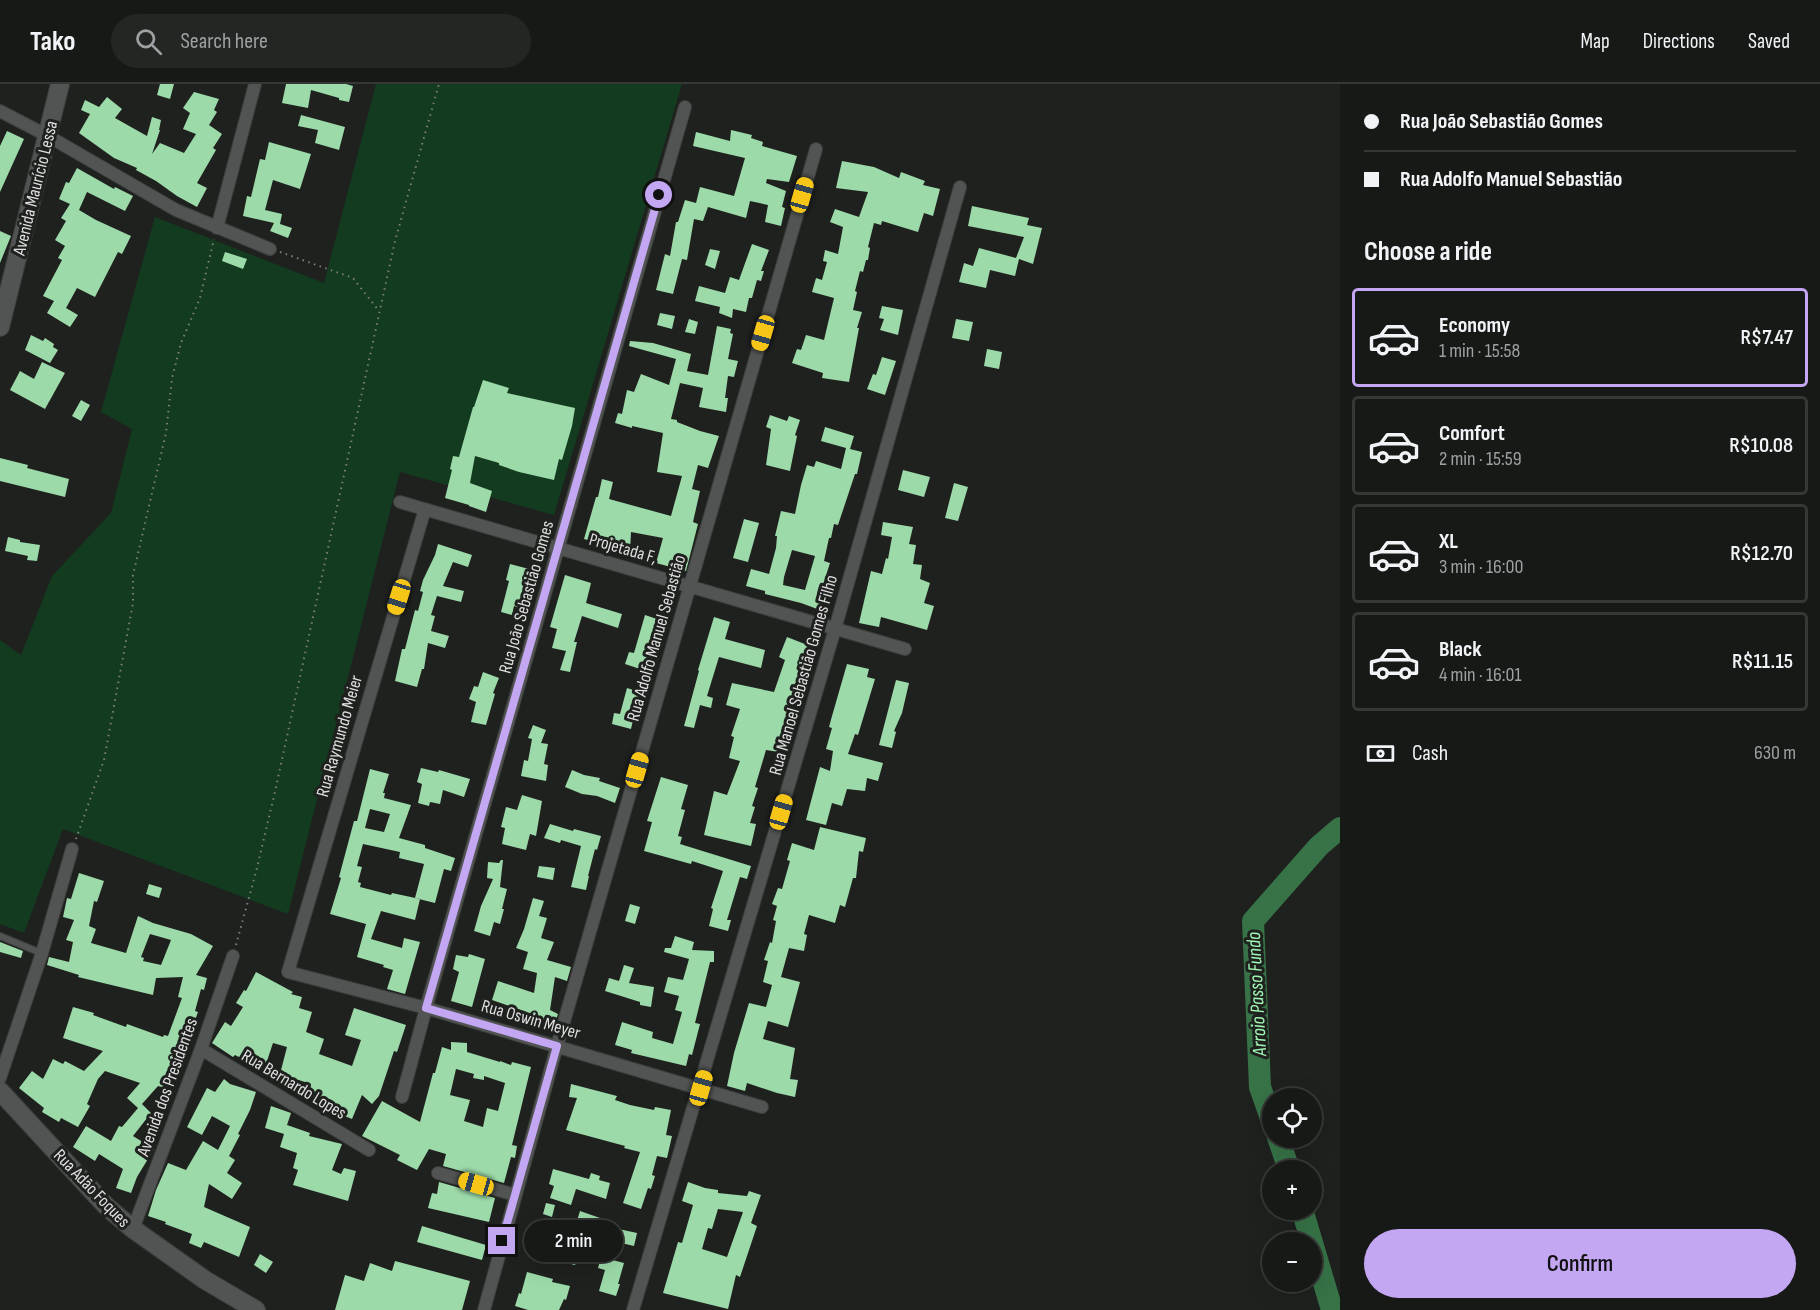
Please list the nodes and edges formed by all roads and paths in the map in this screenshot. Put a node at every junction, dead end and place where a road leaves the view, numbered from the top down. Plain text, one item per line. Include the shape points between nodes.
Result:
1 (60, 84) edge
2 (255, 84) edge
3 (439, 84) edge
4 (685, 107) dead end
5 (0, 111) edge
6 (48, 136) junction
7 (816, 149) dead end
8 (960, 187) dead end
9 (217, 228) junction
10 (270, 249) joint
11 (379, 311) junction
12 (0, 327) edge
13 (400, 502) dead end
14 (425, 509) junction
15 (558, 548) junction
16 (690, 586) junction
17 (835, 629) junction
18 (905, 649) dead end
19 (72, 849) joint
20 (0, 936) edge
21 (42, 953) junction
22 (232, 956) joint
23 (288, 972) joint
24 (426, 1008) junction
25 (557, 1046) junction
26 (201, 1048) junction
27 (0, 1078) edge
28 (701, 1088) junction
29 (0, 1091) edge
30 (402, 1097) dead end
31 (762, 1107) dead end
32 (369, 1150) dead end
33 (438, 1173) dead end
34 (515, 1195) junction
35 (133, 1229) junction
36 (256, 1310) edge
37 (484, 1310) edge
38 (633, 1310) edge

1 - 6 main road, Avenida Maurício Lessa
2 - 9 street
3 - 11 path
4 - 15 street, Rua João Sebastião Gomes
5 - 6 street
6 - 9 street via 176,210
6 - 12 main road, Avenida Maurício Lessa
7 - 16 street, Rua Adolfo Manuel Sebastião
8 - 17 street, Rua Manoel Sebastião Gomes Filho
9 - 10 street
9 - 19 path via 200,298 181,343 172,378 166,434 134,575 133,603 104,760
10 - 11 path via 353,278
11 - 22 path via 274,796
13 - 14 street, Projetada F,
14 - 15 street, Projetada F,
14 - 23 street, Rua Raymundo Meier
15 - 16 street, Projetada F,
15 - 24 street, Rua João Sebastião Gomes
16 - 17 street, Projetada F,
16 - 25 street, Rua Adolfo Manuel Sebastião
17 - 18 street, Projetada F,
17 - 28 street, Rua Manoel Sebastião Gomes Filho
19 - 21 street
20 - 21 lane
21 - 27 street
22 - 26 street, Avenida dos Presidentes
23 - 24 street, Rua Oswin Meyer
24 - 25 street, Rua Oswin Meyer
24 - 30 street, Rua João Sebastião Gomes
25 - 28 street, Rua Oswin Meyer
25 - 34 street, Rua Adolfo Manuel Sebastião
26 - 32 street, Rua Bernardo Lopes
26 - 35 street, Avenida dos Presidentes
28 - 31 street, Rua Oswin Meyer
28 - 38 street, Rua Manoel Sebastião Gomes Filho
29 - 35 main road, Rua Adão Foques via 107,1208
33 - 34 street
34 - 37 street, Rua Adolfo Manuel Sebastião
35 - 36 main road, Rua Adão Foques

